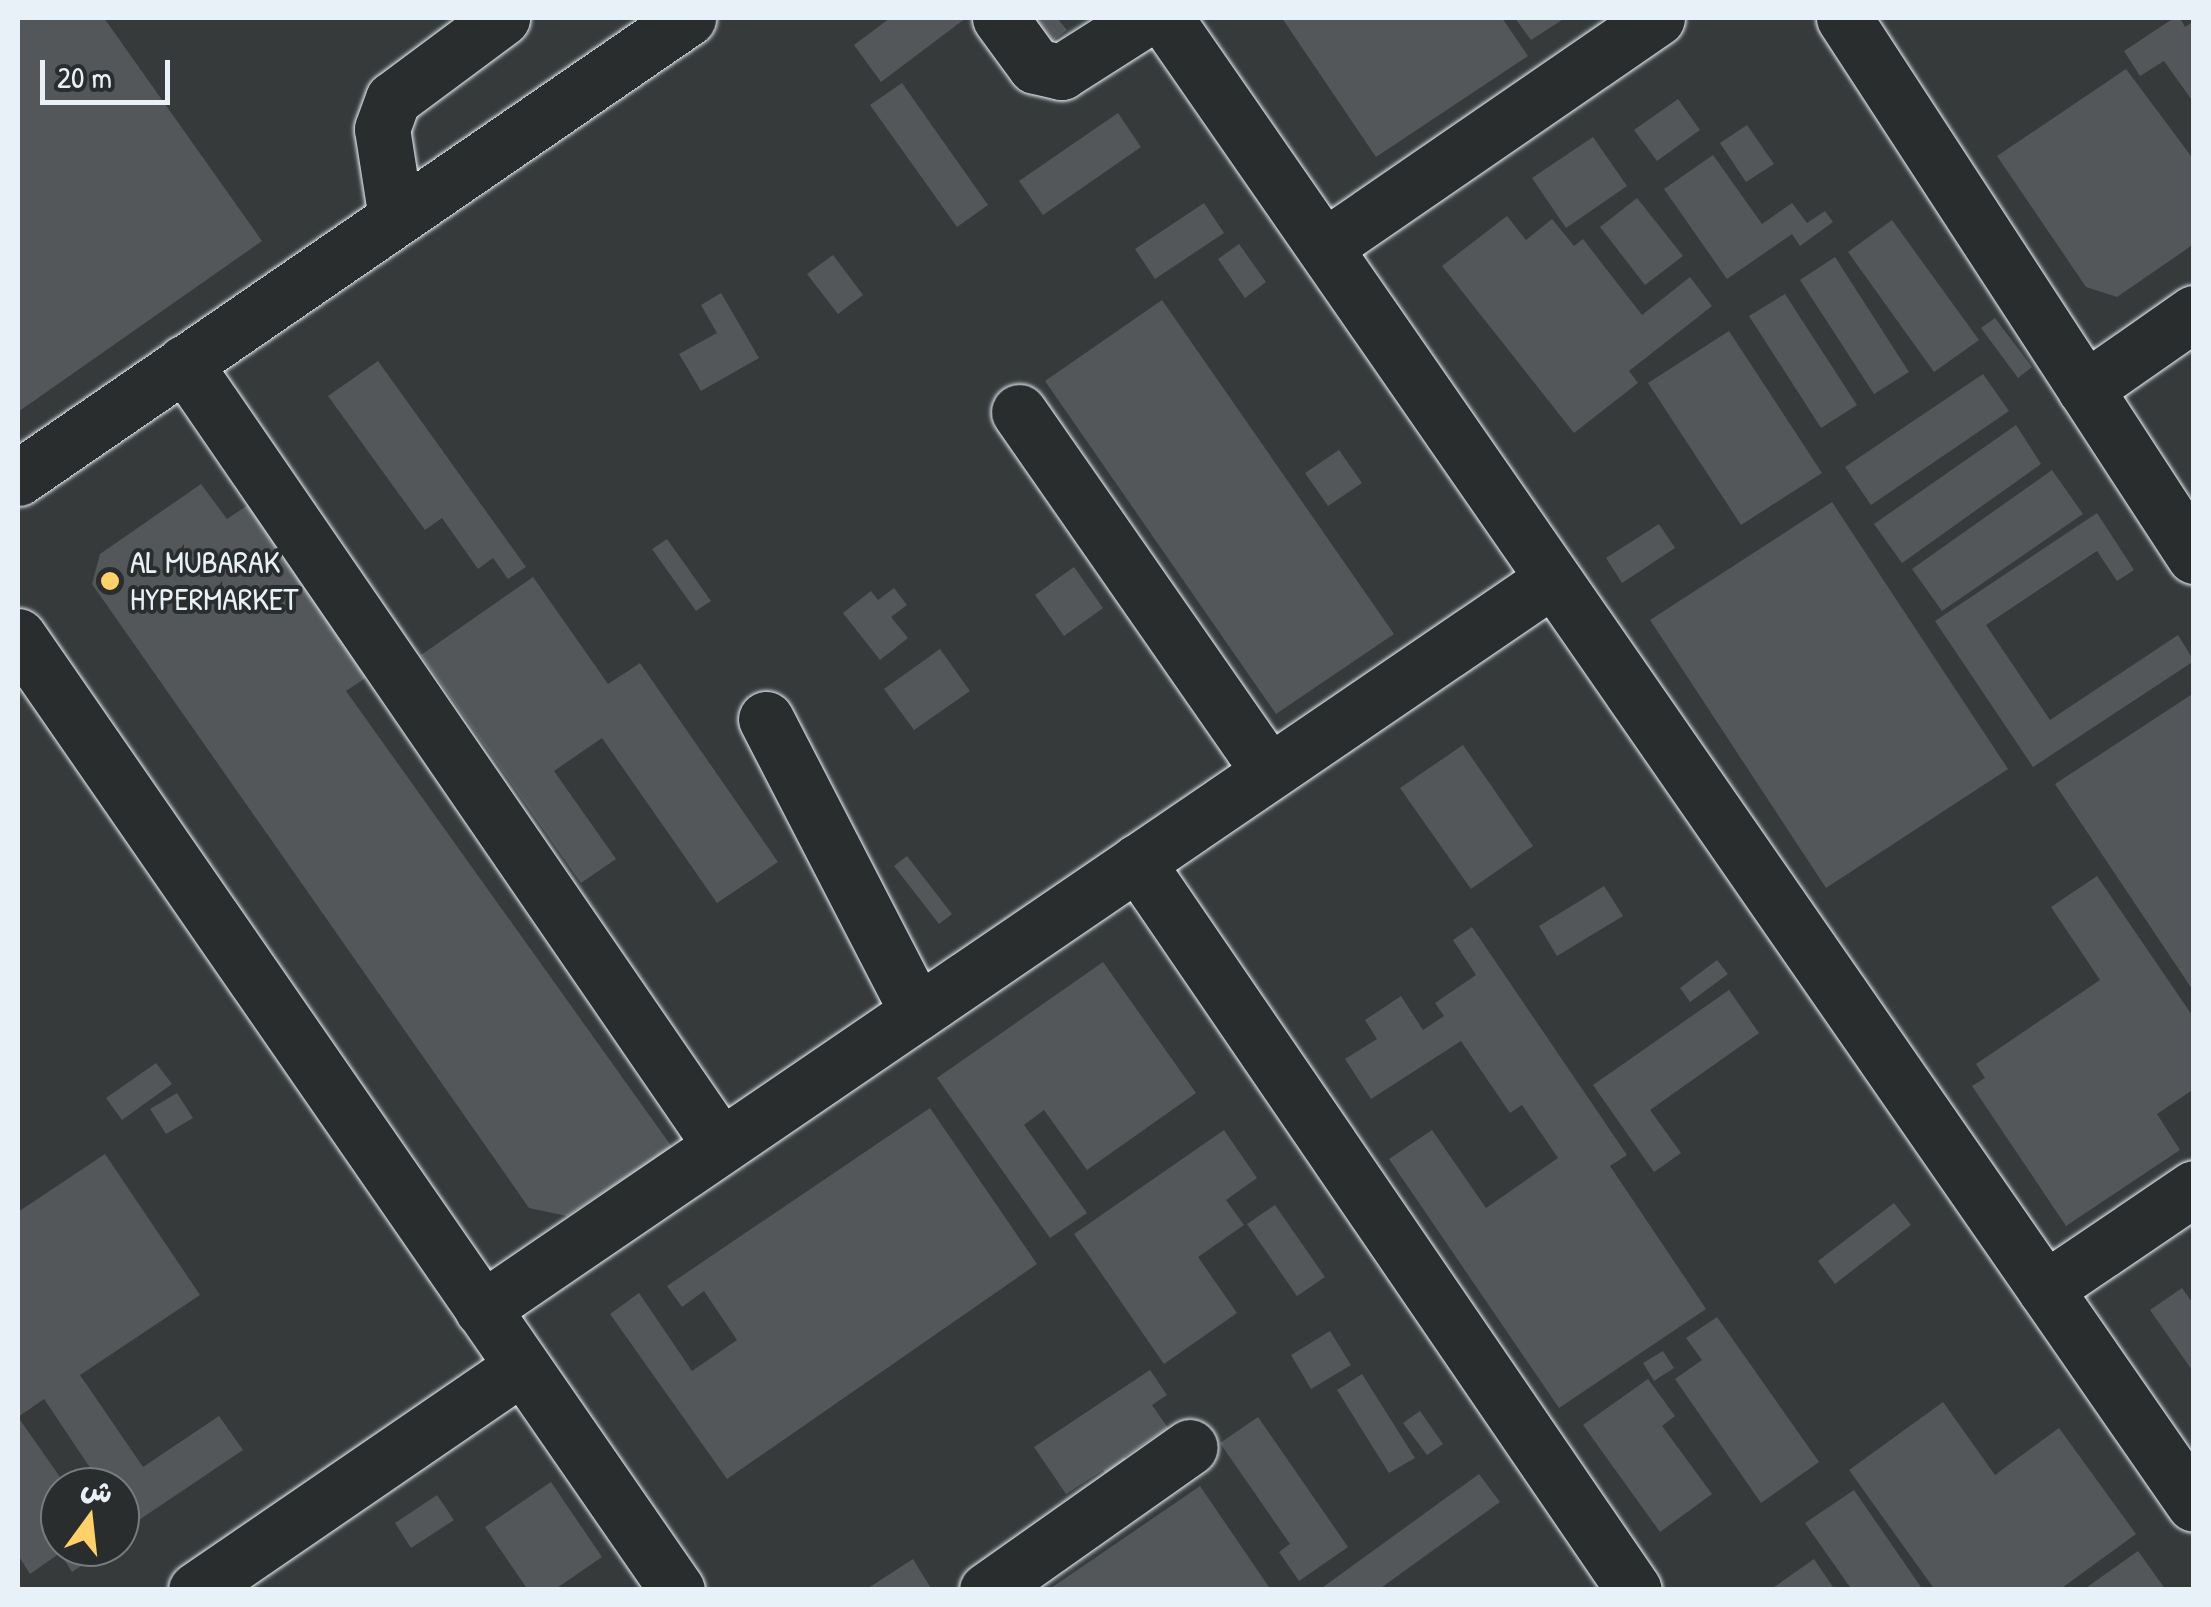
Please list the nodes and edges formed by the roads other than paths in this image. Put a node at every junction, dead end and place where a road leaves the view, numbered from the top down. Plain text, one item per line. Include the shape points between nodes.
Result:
1 (502, 18) edge
2 (688, 18) edge
3 (1000, 18) edge
4 (1146, 18) edge
5 (1166, 18) edge
6 (1657, 18) edge
7 (1844, 18) edge
8 (633, 33) edge
9 (396, 218) junction
10 (1324, 248) junction
11 (2194, 313) edge
12 (184, 363) junction
13 (2085, 389) junction
14 (1019, 412) dead end
15 (18, 478) edge
16 (2194, 556) edge
17 (1553, 579) junction
18 (20, 644) edge
19 (766, 720) dead end
20 (1269, 772) junction
21 (1137, 862) junction
22 (917, 1012) junction
23 (720, 1146) junction
24 (2194, 1188) edge
25 (2045, 1289) junction
26 (482, 1309) junction
27 (522, 1367) junction
28 (1190, 1447) dead end
29 (2194, 1504) edge
30 (196, 1590) edge
31 (677, 1590) edge
32 (987, 1590) edge
33 (1634, 1590) edge

1 - 9 street via 392,98 382,130
2 - 8 street
3 - 4 street via 1036,66 1061,72
5 - 10 street
6 - 10 street
7 - 13 street
8 - 9 street
9 - 12 street
10 - 17 street
11 - 13 street
12 - 15 street
12 - 23 street
13 - 16 street
14 - 20 street
17 - 20 street
17 - 25 street
18 - 26 street
19 - 22 street
20 - 21 street
21 - 22 street
21 - 33 street
22 - 23 street
23 - 26 street
24 - 25 street
25 - 29 street
26 - 27 street
27 - 30 street
27 - 31 street
28 - 32 street

